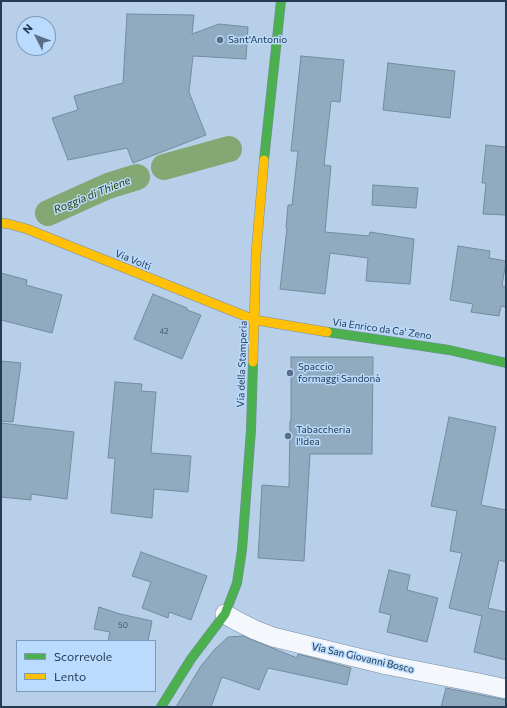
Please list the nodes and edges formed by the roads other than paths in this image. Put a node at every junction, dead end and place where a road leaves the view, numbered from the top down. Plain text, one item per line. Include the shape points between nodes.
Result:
1 (281, 1) edge
2 (1, 223) edge
3 (255, 320) junction
4 (506, 363) edge
5 (225, 614) junction
6 (506, 689) edge
7 (161, 707) edge

1 - 3 street, Via della Stamperia via 256,254
2 - 3 street, Via Volti via 27,229
3 - 4 street, Via Enrico da Ca' Zeno via 449,350
3 - 5 street, Via della Stamperia via 242,550 237,583
5 - 6 street, Via San Giovanni Bosco via 273,637 387,665
5 - 7 street, Via della Stamperia via 191,659

